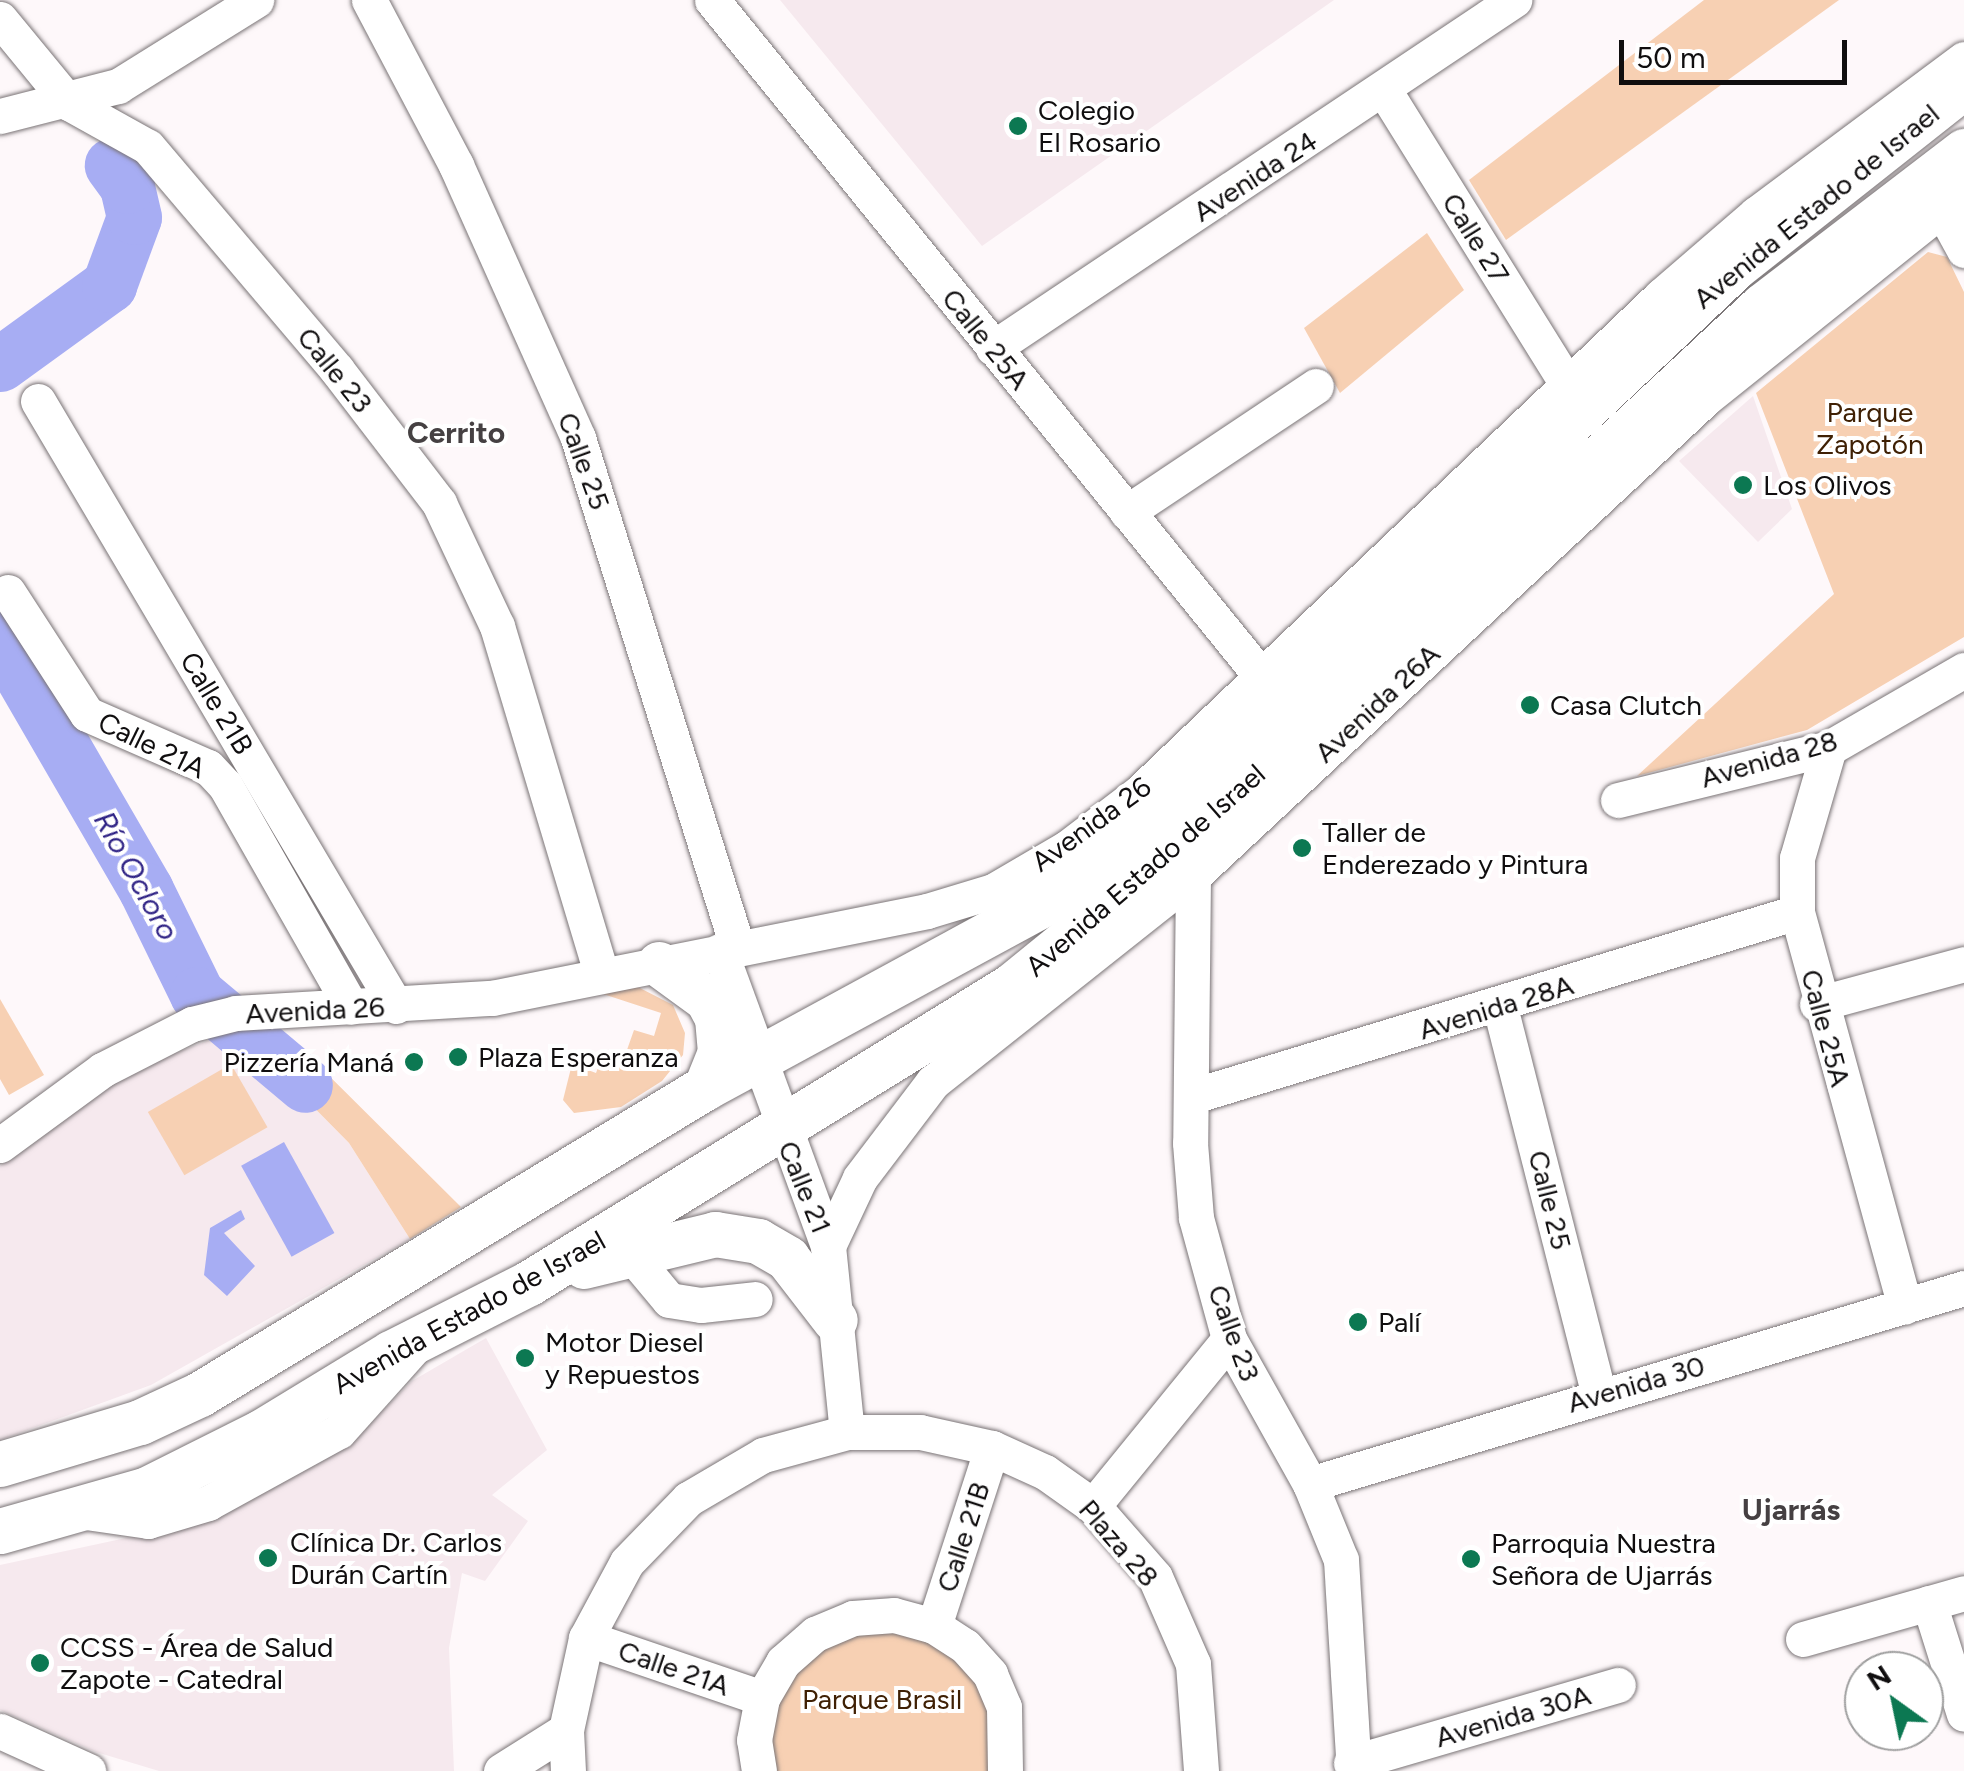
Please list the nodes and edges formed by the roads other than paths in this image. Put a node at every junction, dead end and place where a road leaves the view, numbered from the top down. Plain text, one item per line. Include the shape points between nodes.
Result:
1 (256, 0) edge
2 (369, 0) edge
3 (712, 0) edge
4 (1514, 0) edge
5 (0, 19) edge
6 (1964, 59) edge
7 (1964, 70) edge
8 (1384, 90) junction
9 (1948, 99) edge
10 (69, 103) junction
11 (0, 116) edge
12 (1964, 151) edge
13 (1953, 200) edge
14 (1964, 250) edge
15 (994, 348) junction
16 (1316, 386) dead end
17 (1568, 386) junction
18 (38, 401) dead end
19 (1127, 512) junction
20 (8, 592) dead end
21 (1964, 670) edge
22 (1261, 676) junction
23 (1829, 748) junction
24 (1618, 800) dead end
25 (1194, 876) junction
26 (1797, 912) junction
27 (728, 948) junction
28 (659, 964) junction
29 (1964, 964) edge
30 (602, 975) junction
31 (1818, 1004) junction
32 (396, 1006) junction
33 (1500, 1006) junction
34 (351, 1007) junction
35 (756, 1060) junction
36 (706, 1087) junction
37 (1193, 1096) junction
38 (781, 1127) junction
39 (0, 1145) edge
40 (828, 1246) junction
41 (629, 1252) junction
42 (529, 1282) junction
43 (1964, 1288) edge
44 (370, 1291) junction
45 (755, 1299) dead end
46 (1906, 1306) junction
47 (836, 1320) junction
48 (1230, 1339) junction
49 (407, 1345) junction
50 (278, 1346) junction
51 (1599, 1394) junction
52 (311, 1402) junction
53 (847, 1432) junction
54 (992, 1448) junction
55 (0, 1464) edge
56 (1310, 1484) junction
57 (1093, 1506) junction
58 (78, 1511) junction
59 (0, 1532) edge
60 (1964, 1593) edge
61 (1928, 1603) junction
62 (934, 1626) junction
63 (586, 1638) junction
64 (1803, 1638) dead end
65 (1618, 1685) dead end
66 (762, 1698) junction
67 (1964, 1714) edge
68 (566, 1730) junction
69 (0, 1731) edge
70 (1353, 1767) edge
71 (88, 1771) edge
72 (501, 1771) edge
73 (568, 1771) edge
74 (759, 1771) edge
75 (1004, 1771) edge
76 (1201, 1771) edge

1 - 10 street via 160,65
2 - 27 street, Calle 25 via 456,165 578,438
3 - 15 street, Calle 25A
4 - 8 street, Avenida 24
5 - 10 street, Calle 23
6 - 17 street, Avenida 26 via 1756,214
7 - 9 main road, Avenida Estado de Israel
8 - 15 street, Avenida 24
8 - 17 street, Calle 27
9 - 35 main road, Avenida Estado de Israel via 1735,267 1105,859 1064,892
10 - 11 street
10 - 30 street, Calle 23 via 148,147 337,370 438,503 475,568 497,626
12 - 38 main road, Avenida Estado de Israel via 1762,306 1076,936 956,1022
13 - 14 street
13 - 25 street, Avenida 26A via 1706,398
15 - 19 street, Calle 25A
16 - 19 street
17 - 22 street, Avenida 26
18 - 32 street, Calle 21B
19 - 22 street, Calle 25A
20 - 34 street, Calle 21A via 87,714 208,767 224,785
21 - 23 street, Avenida 28
22 - 27 street, Avenida 26 via 1139,793 1067,848 993,891 927,911
23 - 24 street, Avenida 28
23 - 26 street, Calle 25A via 1797,858
25 - 37 street, Calle 23
25 - 40 street, Avenida 26A via 933,1082 860,1178
26 - 31 street, Calle 25A
26 - 33 street, Avenida 28A
27 - 28 street, Avenida 26
27 - 35 street, Calle 21
28 - 30 street, Avenida 26
28 - 36 main road via 698,991 717,1018 720,1052
29 - 31 street
30 - 32 street, Avenida 26 via 492,998
31 - 46 street, Calle 25A
32 - 34 street, Avenida 26
33 - 37 street, Avenida 28A
33 - 51 street, Calle 25
34 - 39 street, Avenida 26 via 236,1012 192,1024 102,1070
35 - 36 main road, Avenida Estado de Israel
35 - 38 street, Calle 21
36 - 44 main road, Avenida Estado de Israel
37 - 48 street, Calle 23 via 1196,1218
38 - 40 street, Calle 21
38 - 42 main road, Avenida Estado de Israel
40 - 47 street, Calle 21
41 - 42 main road
41 - 45 street via 670,1300 701,1306
41 - 47 main road via 715,1234 758,1241 787,1258
42 - 49 main road, Avenida Estado de Israel
43 - 46 street, Avenida 30
44 - 49 main road via 352,1315 362,1344
44 - 50 main road, Avenida Estado de Israel
46 - 51 street, Avenida 30
47 - 53 street, Calle 21
48 - 56 street, Calle 23
48 - 57 street
49 - 52 main road, Avenida Estado de Israel
49 - 58 street via 338,1431 208,1502 148,1521
50 - 52 main road via 311,1354 320,1368
50 - 55 main road, Avenida Estado de Israel via 140,1422
51 - 56 street, Avenida 30
52 - 58 main road, Avenida Estado de Israel via 147,1489
53 - 54 street, Plaza 28 via 920,1432
53 - 63 street, Plaza 28 via 763,1455 688,1499 627,1562
54 - 57 street, Plaza 28 via 1045,1472
54 - 62 street, Calle 21B
56 - 70 street, Calle 23 via 1341,1560
57 - 76 street, Plaza 28 via 1155,1577 1193,1664
58 - 59 main road, Avenida Estado de Israel
60 - 61 street
61 - 64 street
61 - 67 street
62 - 66 street via 894,1616 814,1634 783,1662
62 - 75 street via 966,1646 990,1674 1004,1707
63 - 66 street, Calle 21A
63 - 68 street, Plaza 28
65 - 70 street, Avenida 30A
66 - 74 street via 754,1740
68 - 72 street
68 - 73 street, Plaza 28
69 - 71 street

